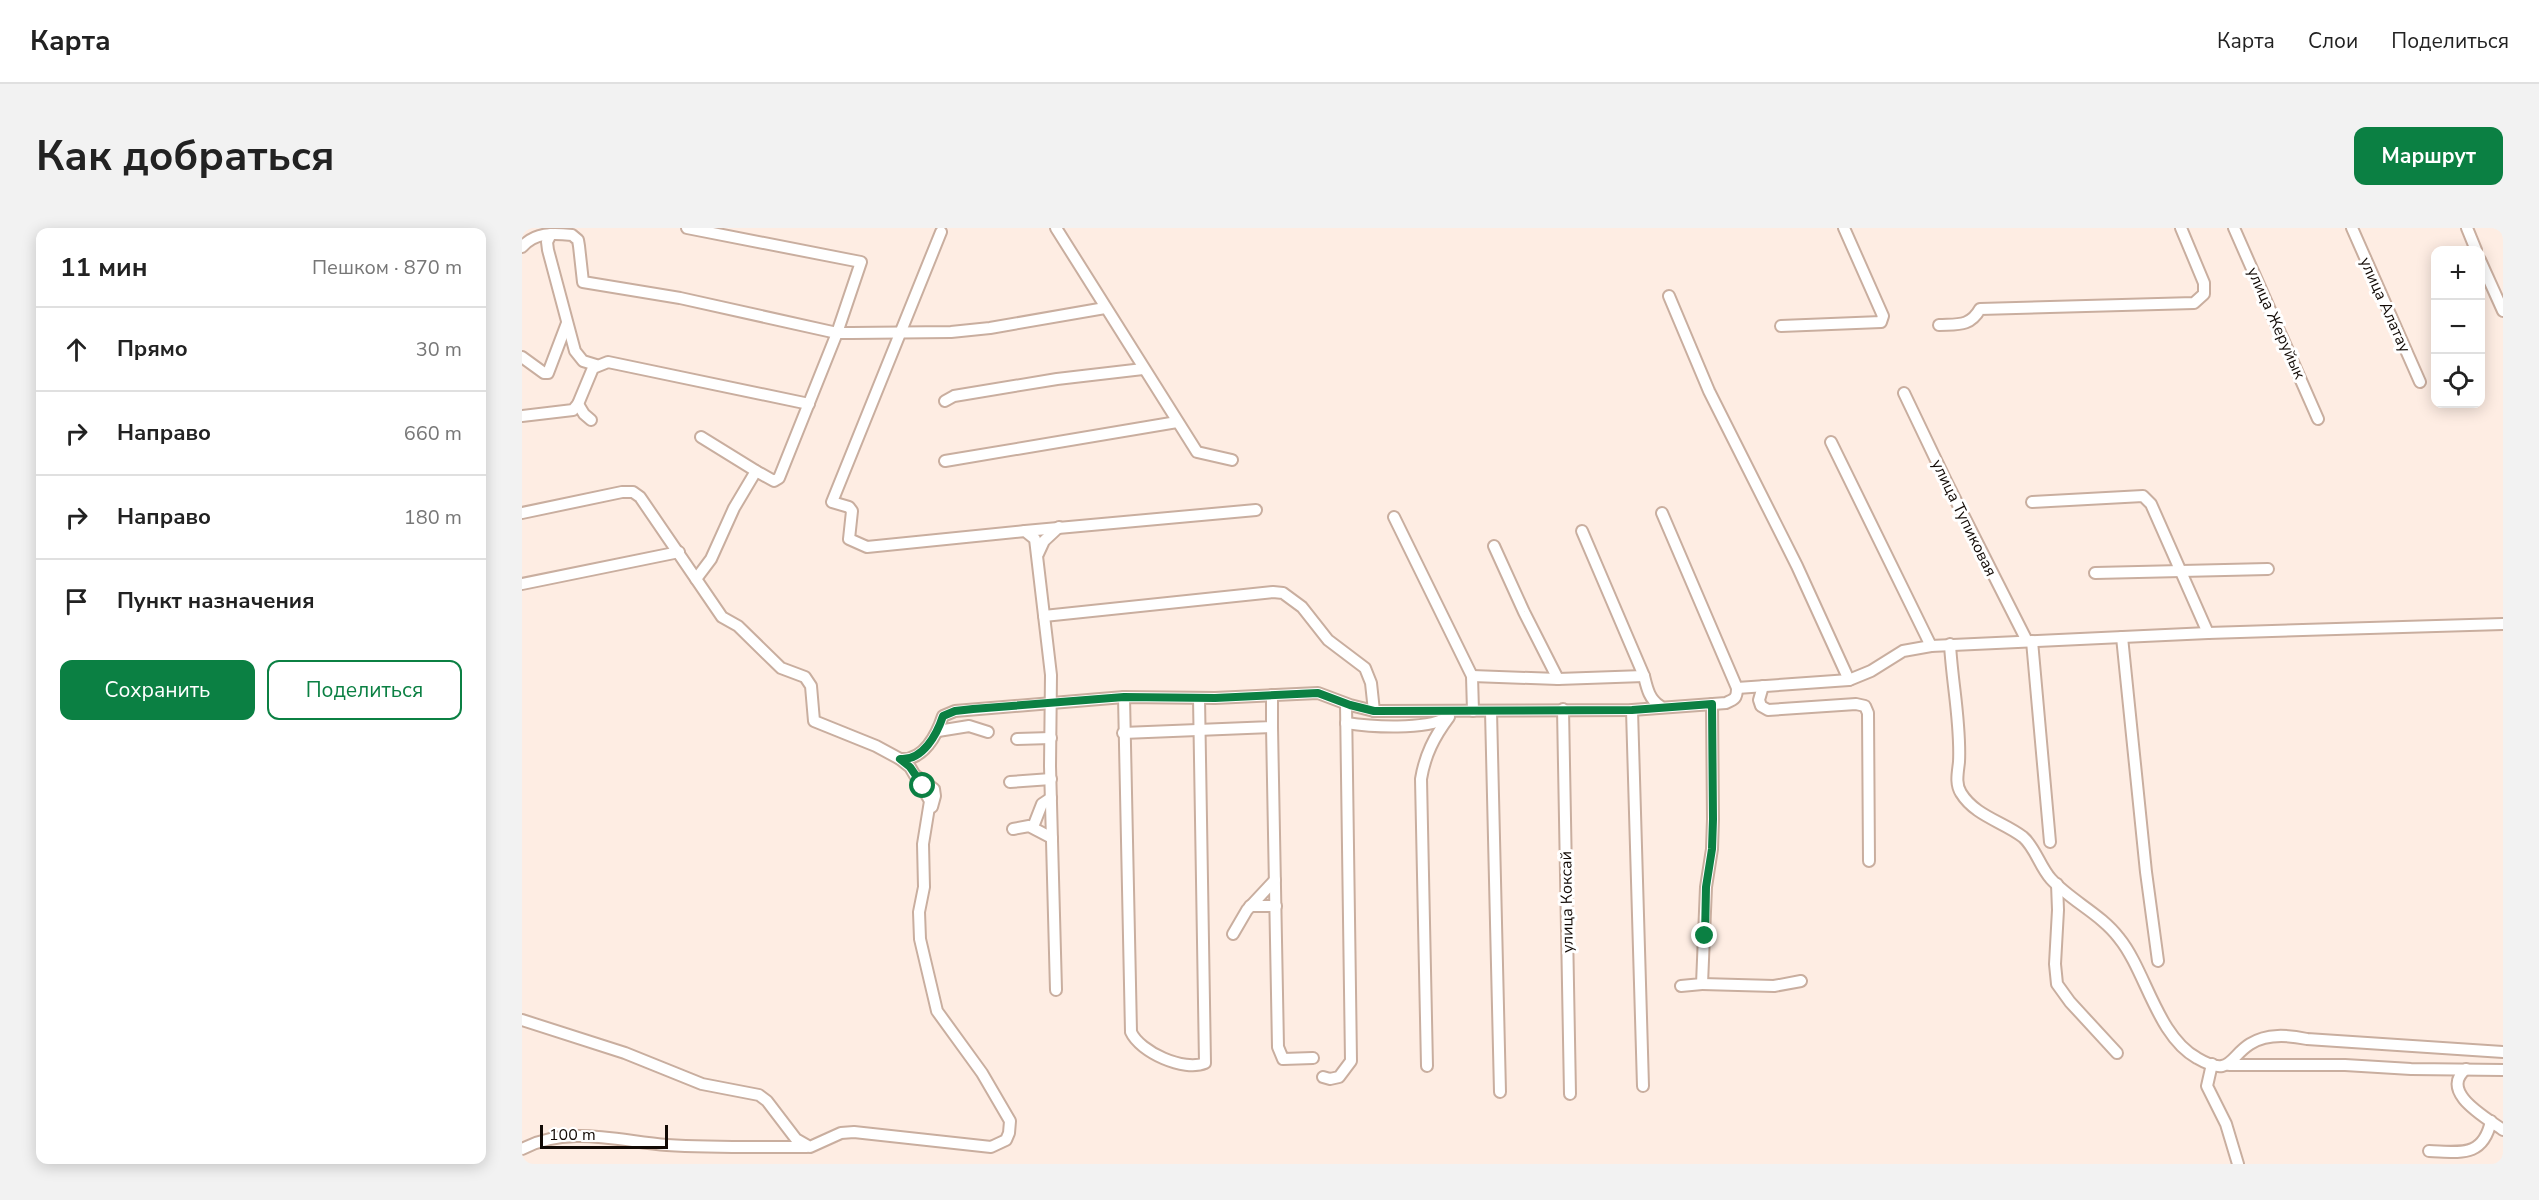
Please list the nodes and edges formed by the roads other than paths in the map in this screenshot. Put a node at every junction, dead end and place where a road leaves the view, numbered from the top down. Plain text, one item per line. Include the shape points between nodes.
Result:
1 (687, 228) edge
2 (1056, 228) edge
3 (1844, 228) edge
4 (2181, 228) edge
5 (2234, 228) edge
6 (2352, 228) edge
7 (2467, 228) edge
8 (941, 232) dead end
9 (551, 234) junction
10 (2474, 246) edge
11 (522, 247) edge
12 (2485, 269) edge
13 (1669, 296) dead end
14 (1106, 308) junction
15 (2503, 311) edge
16 (567, 323) junction
17 (1939, 325) dead end
18 (1781, 326) dead end
19 (837, 333) junction
20 (900, 333) junction
21 (522, 357) edge
22 (596, 365) junction
23 (1143, 369) junction
24 (2420, 382) dead end
25 (1904, 393) dead end
26 (945, 401) dead end
27 (578, 404) junction
28 (808, 404) junction
29 (522, 416) edge
30 (2318, 419) dead end
31 (591, 420) dead end
32 (1177, 422) junction
33 (701, 437) dead end
34 (1831, 442) dead end
35 (1233, 460) dead end
36 (945, 461) dead end
37 (756, 471) junction
38 (2032, 502) dead end
39 (1256, 510) dead end
40 (522, 513) edge
41 (1662, 513) dead end
42 (1394, 517) dead end
43 (1059, 527) junction
44 (1025, 531) junction
45 (1582, 531) dead end
46 (1494, 546) dead end
47 (679, 552) junction
48 (1038, 555) junction
49 (2268, 569) dead end
50 (2182, 570) junction
51 (2095, 573) dead end
52 (696, 579) junction
53 (522, 584) edge
54 (1044, 616) junction
55 (2503, 624) edge
56 (2208, 633) junction
57 (2122, 637) junction
58 (2029, 641) junction
59 (1950, 645) junction
60 (1931, 646) junction
61 (1472, 676) junction
62 (1644, 676) junction
63 (1558, 679) junction
64 (1849, 680) junction
65 (1763, 686) junction
66 (1737, 688) junction
67 (1272, 694) junction
68 (1124, 697) junction
69 (1199, 698) junction
70 (1052, 703) junction
71 (1346, 704) junction
72 (1712, 704) junction
73 (1660, 706) junction
74 (1563, 709) junction
75 (1632, 710) junction
76 (1374, 711) junction
77 (1473, 711) junction
78 (1491, 711) junction
79 (1452, 714) junction
80 (1346, 723) junction
81 (1272, 727) junction
82 (1199, 729) junction
83 (938, 731) junction
84 (988, 732) dead end
85 (1123, 733) junction
86 (1051, 738) junction
87 (1017, 739) dead end
88 (900, 759) junction
89 (1050, 779) junction
90 (1010, 782) dead end
91 (1051, 798) junction
92 (1033, 827) junction
93 (1013, 829) dead end
94 (1052, 838) junction
95 (2050, 842) dead end
96 (1869, 861) dead end
97 (1275, 880) junction
98 (2057, 884) junction
99 (1250, 906) junction
100 (1276, 906) junction
101 (1233, 934) dead end
102 (2158, 960) dead end
103 (1801, 981) dead end
104 (1702, 984) junction
105 (1681, 986) dead end
106 (1056, 990) dead end
107 (522, 1020) edge
108 (2117, 1053) dead end
109 (2503, 1054) edge
110 (1313, 1058) dead end
111 (2212, 1064) junction
112 (2229, 1065) junction
113 (1427, 1066) dead end
114 (2466, 1069) junction
115 (2479, 1070) junction
116 (2503, 1070) edge
117 (1323, 1077) dead end
118 (1643, 1086) dead end
119 (1500, 1092) dead end
120 (1570, 1094) dead end
121 (2491, 1121) junction
122 (2503, 1130) edge
123 (810, 1147) junction
124 (522, 1149) edge
125 (2429, 1151) dead end
126 (2238, 1164) edge

1 - 19 street via 861,262
2 - 14 street
3 - 18 street via 1883,316 1881,322
4 - 17 street via 2204,283 2204,294 2194,303 1980,309 1974,319 1965,323
5 - 30 street, улица Жеруйык
6 - 24 street, улица Алатау
7 - 10 street
8 - 20 street
9 - 11 street via 531,237
9 - 16 street via 548,250
9 - 19 street via 572,235 578,240 583,282 680,298
12 - 15 street
13 - 64 street via 1709,391
14 - 20 street via 990,328
14 - 23 street
16 - 21 street via 548,373
16 - 22 street via 579,357
19 - 20 street
19 - 28 street
20 - 44 street via 832,502 852,511 849,539 867,547
22 - 27 street
22 - 28 street via 608,362
23 - 26 street via 1058,379 954,396
23 - 32 street
25 - 58 street, улица Тупиковая
27 - 29 street via 573,410
27 - 31 street
28 - 37 street via 779,478 774,481
32 - 35 street via 1197,452
32 - 36 street
33 - 37 street
34 - 60 street
37 - 52 street via 711,559
38 - 50 street via 2143,496 2151,504
39 - 43 street
40 - 47 street via 633,492
41 - 66 street
42 - 61 street
43 - 44 street
43 - 48 street via 1044,541
44 - 48 street via 1035,539
45 - 62 street
46 - 63 street
47 - 52 street
47 - 53 street
48 - 54 street
49 - 50 street
50 - 51 street
50 - 56 street
52 - 88 street via 722,617 738,626 781,668 805,676 811,686 814,721
54 - 70 street
54 - 76 street via 1278,591 1302,607 1328,640 1365,668
55 - 56 street
56 - 57 street
57 - 58 street
57 - 102 street
58 - 59 street
58 - 95 street
59 - 60 street
59 - 98 street via 1961,794 1998,824 2025,838
60 - 64 street via 1903,651
61 - 63 street
61 - 77 street
62 - 63 street
62 - 73 street via 1649,693
64 - 65 street
65 - 66 street
65 - 96 street via 1758,700 1768,710 1864,705 1868,713
66 - 72 street via 1735,699
67 - 69 street
67 - 71 street via 1318,693
67 - 81 street
68 - 69 street
68 - 70 street
68 - 85 street
69 - 82 street
70 - 83 street via 939,713
70 - 86 street
71 - 76 street
71 - 80 street
72 - 73 street
72 - 104 street via 1713,829
73 - 75 street
74 - 75 street
74 - 78 street
74 - 120 street, улица Коксай
75 - 118 street
76 - 79 street
77 - 78 street
77 - 79 street
78 - 119 street
79 - 80 street via 1438,723
79 - 113 street via 1431,745 1421,779
80 - 117 street via 1351,1061 1339,1077
81 - 82 street
81 - 97 street
82 - 85 street
82 - 85 street via 1205,1064 1186,1067 1141,1046 1131,1032
83 - 84 street via 969,726
83 - 88 street via 914,758
86 - 87 street
86 - 89 street
88 - 123 street via 918,777 930,801 923,844 924,887 919,923 937,1011 994,1090 1010,1121 1010,1133 1000,1144 991,1146 854,1132 841,1133
89 - 90 street
89 - 91 street
91 - 92 street via 1042,804
91 - 94 street
92 - 93 street
92 - 94 street
94 - 106 street
97 - 99 street
97 - 100 street
98 - 108 street via 2057,984
98 - 111 street via 2118,936 2162,1019 2184,1048 2197,1059
99 - 100 street
99 - 101 street
100 - 110 street via 1278,1047 1283,1059
103 - 104 street via 1774,986
104 - 105 street
107 - 123 street via 614,1049 702,1084 759,1095 796,1139
109 - 112 street via 2289,1035 2265,1037 2249,1044
109 - 115 street
111 - 112 street
111 - 126 street via 2207,1086 2226,1124
112 - 114 street
114 - 115 street
114 - 121 street via 2458,1078 2461,1096
115 - 116 street
121 - 122 street
121 - 125 street via 2482,1143 2473,1149
123 - 124 street via 668,1145 564,1136 543,1139

